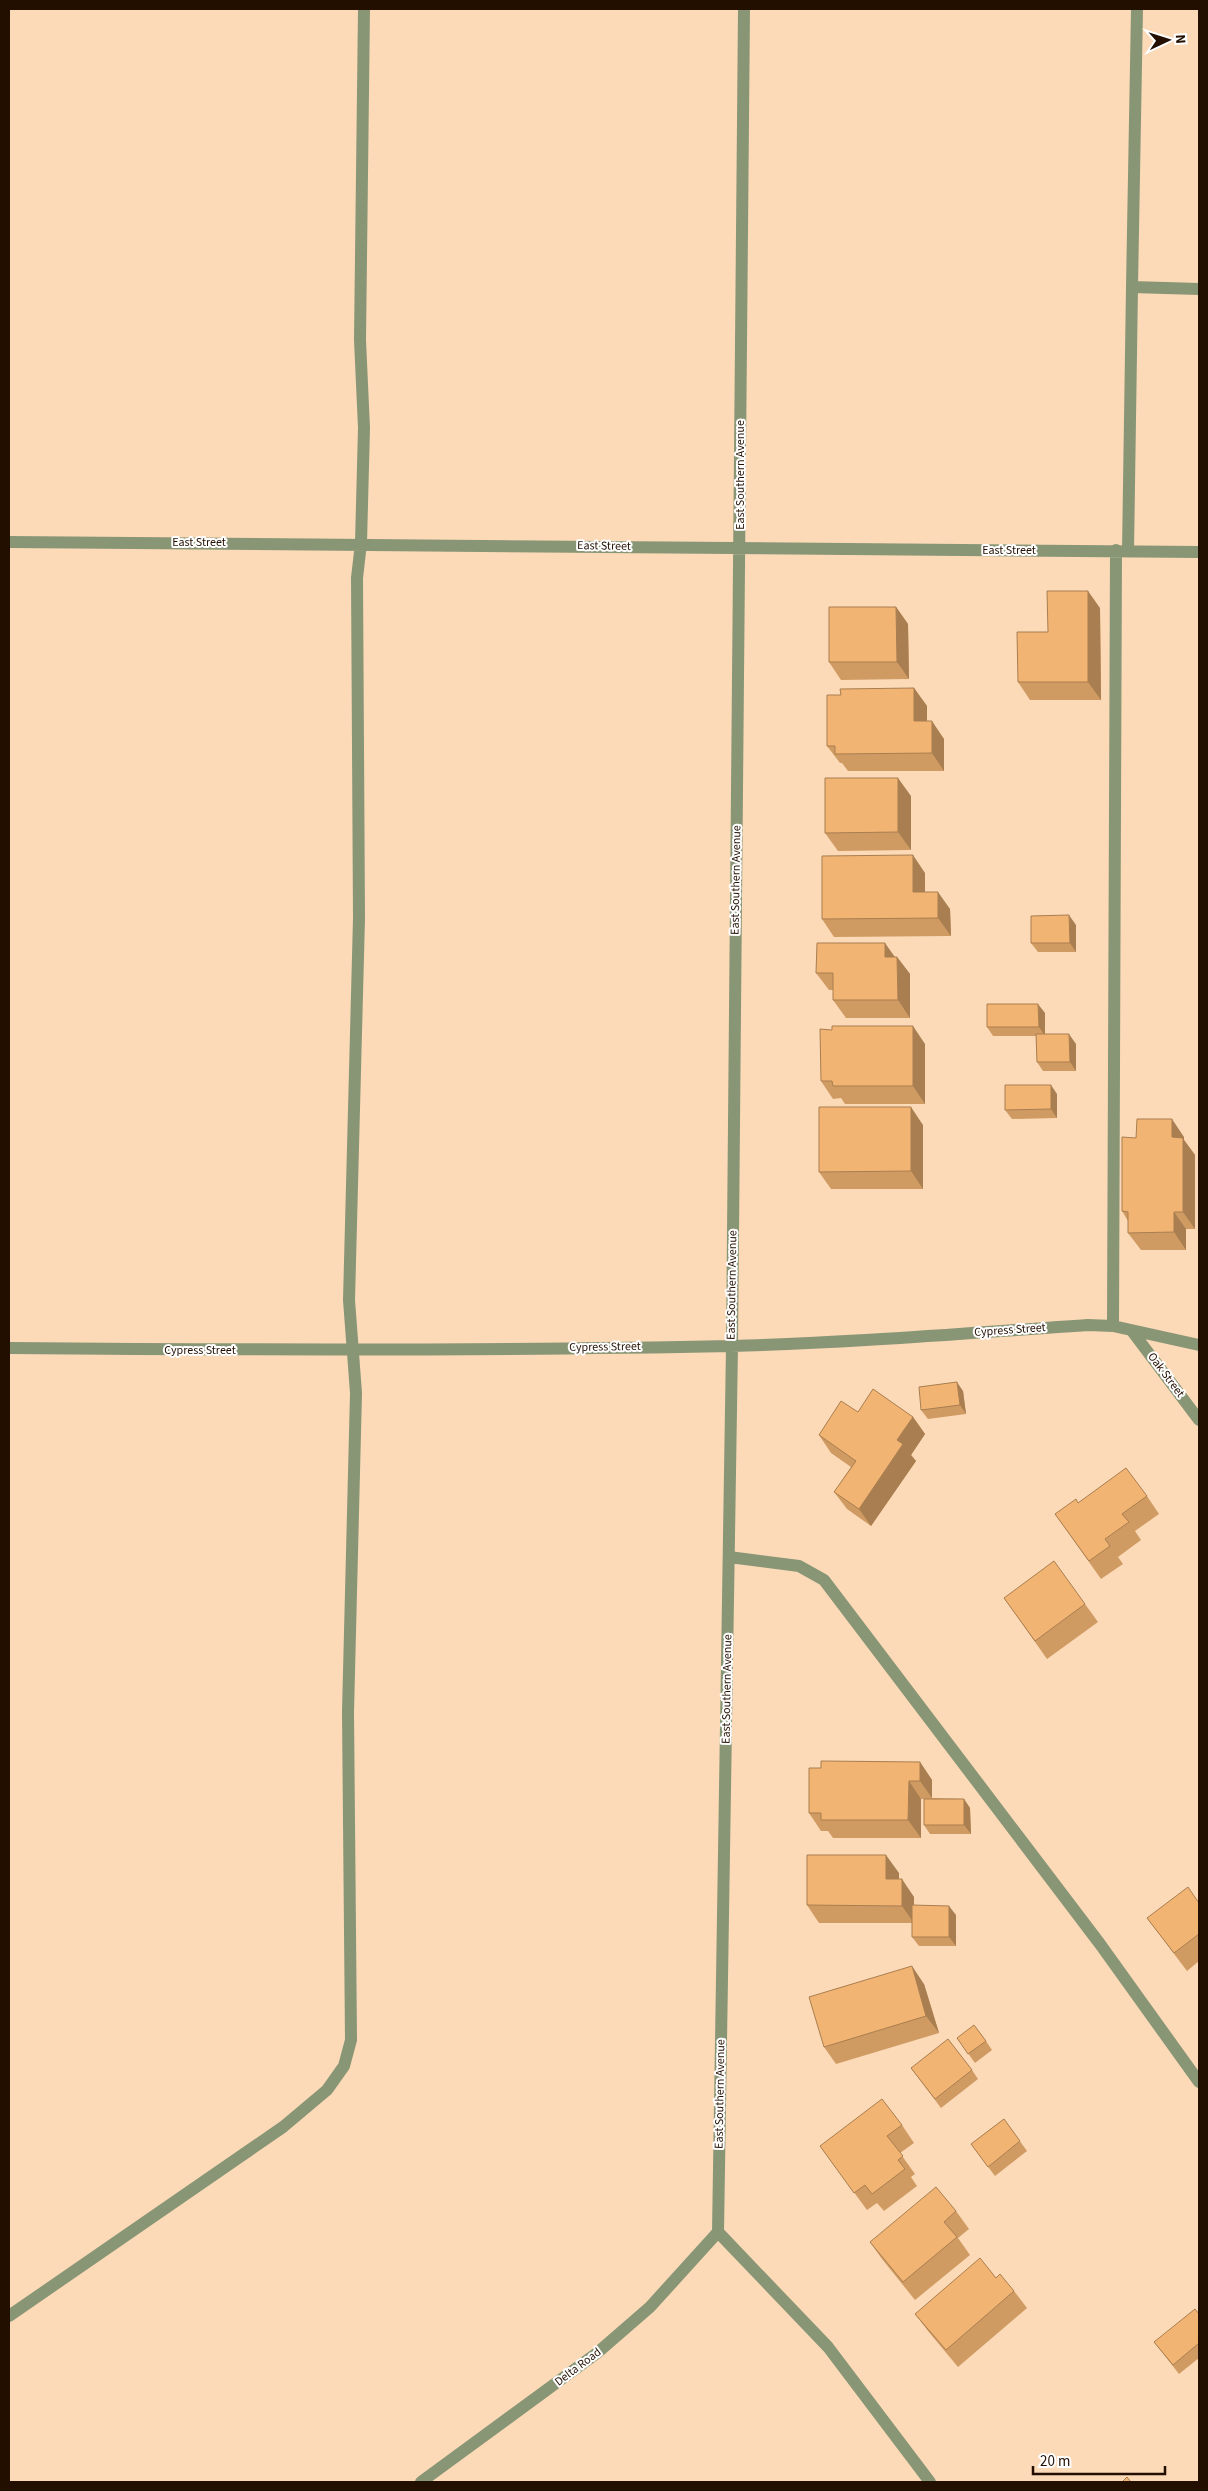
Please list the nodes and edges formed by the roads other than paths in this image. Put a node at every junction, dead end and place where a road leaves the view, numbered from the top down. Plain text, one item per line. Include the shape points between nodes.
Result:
1 (364, 9) edge
2 (744, 9) edge
3 (1138, 9) edge
4 (1132, 287) junction
5 (1199, 289) edge
6 (9, 542) edge
7 (360, 543) junction
8 (740, 548) junction
9 (1122, 551) junction
10 (1199, 552) edge
11 (1113, 1326) junction
12 (1132, 1331) junction
13 (1199, 1345) edge
14 (732, 1346) junction
15 (9, 1348) edge
16 (353, 1351) junction
17 (1199, 1420) edge
18 (729, 1557) junction
19 (1199, 2082) edge
20 (718, 2232) junction
21 (9, 2316) edge
22 (421, 2482) edge
23 (930, 2482) edge

1 - 7 street via 360,340 364,428
2 - 8 street, East Southern Avenue
3 - 4 street
4 - 5 street
4 - 9 street
6 - 7 street, East Street
7 - 8 street, East Street
7 - 16 street via 357,578 359,918 349,1300
8 - 9 street, East Street
8 - 14 street, East Southern Avenue
9 - 10 street, East Street
9 - 11 street
11 - 12 street, Cypress Street
11 - 14 street, Cypress Street via 1088,1324
12 - 13 street, Cypress Street
12 - 17 street, Oak Street
14 - 16 street, Cypress Street
14 - 18 street, East Southern Avenue
15 - 16 street, Cypress Street
16 - 21 street via 356,1393 348,1712 351,2040 344,2066 327,2090 284,2127
18 - 19 street via 799,1566 824,1580 1100,1944
18 - 20 street, East Southern Avenue
20 - 22 street, Delta Road via 650,2307 597,2353
20 - 23 street via 828,2347

